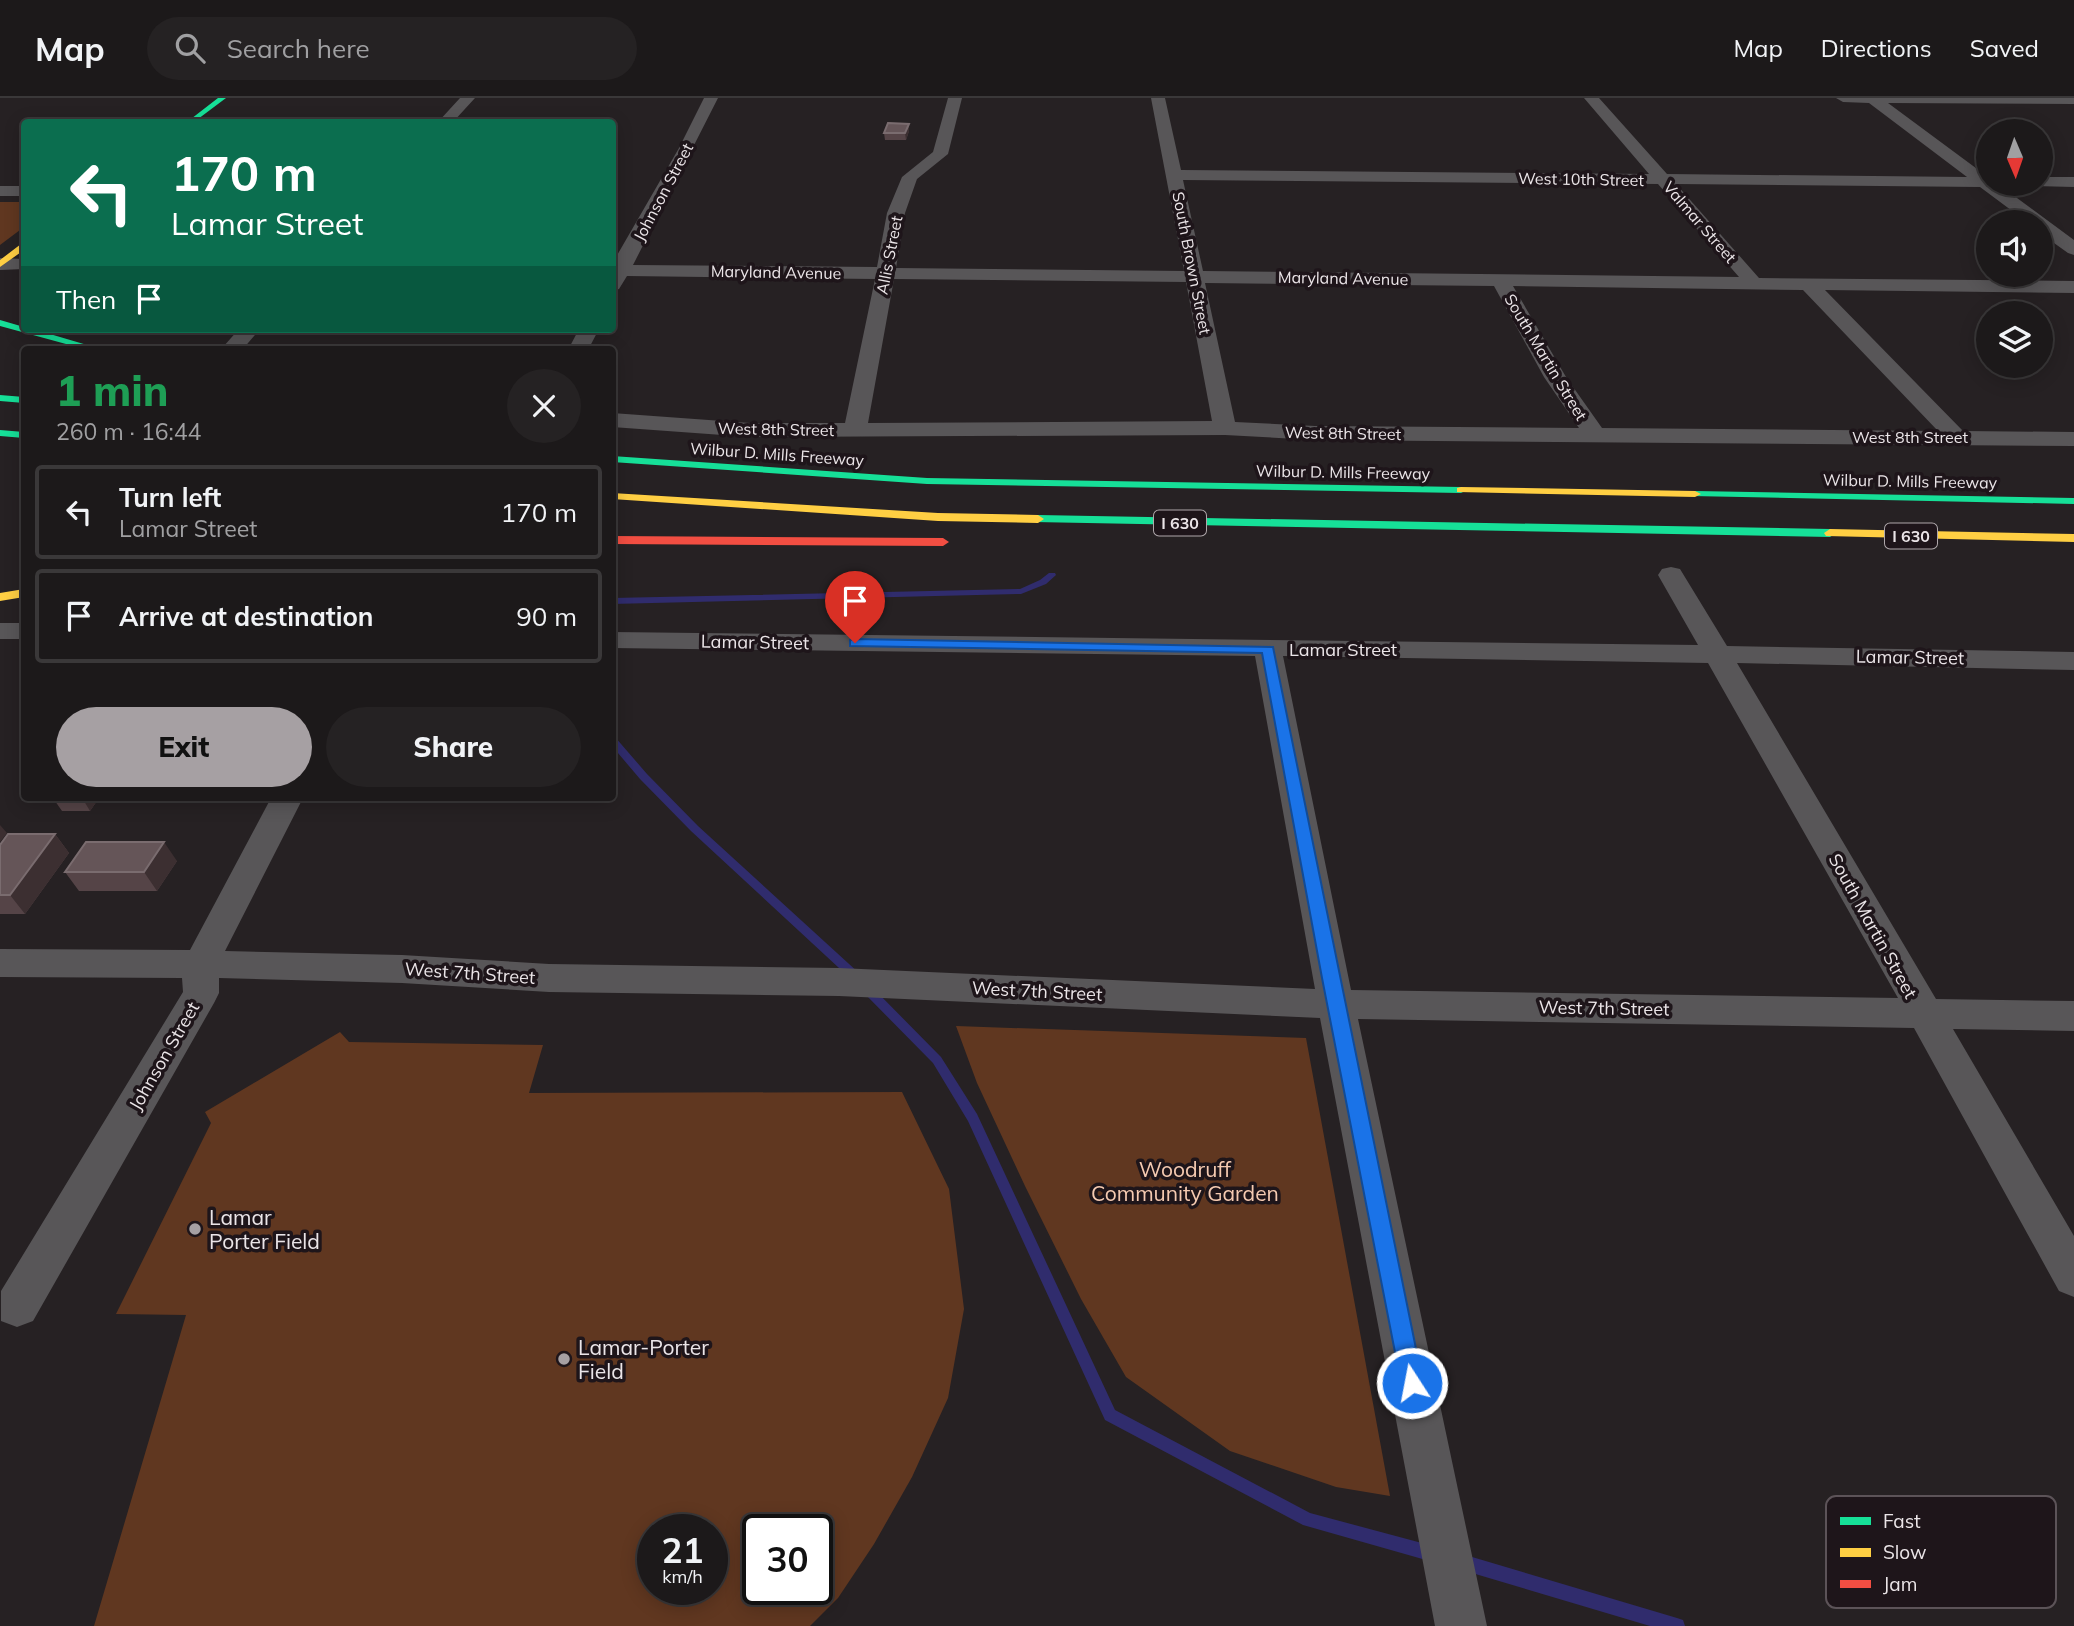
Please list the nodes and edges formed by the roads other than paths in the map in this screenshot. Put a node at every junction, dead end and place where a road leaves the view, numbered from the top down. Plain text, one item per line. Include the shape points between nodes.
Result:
1 (223, 98) edge
2 (468, 98) edge
3 (711, 98) edge
4 (955, 98) edge
5 (1158, 98) edge
6 (1591, 98) edge
7 (1843, 98) edge
8 (1872, 98) edge
9 (2074, 100) edge
10 (194, 119) edge
11 (448, 119) edge
12 (1174, 175) junction
13 (1976, 175) edge
14 (1663, 180) junction
15 (1976, 182) edge
16 (2053, 182) edge
17 (2074, 182) edge
18 (0, 191) edge
19 (21, 191) edge
20 (2004, 196) edge
21 (2022, 210) edge
22 (2053, 234) edge
23 (21, 248) edge
24 (2074, 250) edge
25 (0, 264) edge
26 (21, 264) edge
27 (616, 273) edge
28 (885, 273) junction
29 (616, 275) edge
30 (1194, 276) junction
31 (1500, 280) junction
32 (1753, 282) junction
33 (1807, 283) junction
34 (2074, 287) edge
35 (2, 324) edge
36 (21, 329) edge
37 (36, 333) edge
38 (246, 333) edge
39 (84, 346) edge
40 (234, 346) edge
41 (0, 398) edge
42 (21, 400) edge
43 (616, 420) edge
44 (1225, 428) junction
45 (855, 430) junction
46 (0, 433) edge
47 (1594, 434) junction
48 (21, 435) edge
49 (1956, 437) junction
50 (2074, 439) edge
51 (653, 445) dead end
52 (616, 459) edge
53 (1020, 484) junction
54 (616, 496) edge
55 (2074, 501) edge
56 (1748, 533) junction
57 (2074, 538) edge
58 (616, 540) edge
59 (1367, 541) dead end
60 (954, 542) dead end
61 (1671, 575) dead end
62 (21, 594) edge
63 (0, 597) edge
64 (0, 631) edge
65 (21, 631) edge
66 (616, 640) edge
67 (1268, 649) junction
68 (1717, 654) junction
69 (2074, 661) edge
70 (285, 801) edge
71 (0, 963) edge
72 (200, 964) junction
73 (1336, 1004) junction
74 (1924, 1015) junction
75 (2074, 1016) edge
76 (2074, 1277) edge
77 (17, 1306) dead end
78 (1458, 1610) edge

1 - 10 main road
2 - 11 street
3 - 27 street, Johnson Street
4 - 28 street, Allis Street via 940,154 905,185
5 - 12 street, South Brown Street
6 - 14 street, Valmar Street
7 - 8 street
8 - 9 street
8 - 13 street
12 - 14 street, West 10th Street
12 - 30 street, South Brown Street
14 - 15 street, West 10th Street
14 - 32 street, Valmar Street
16 - 17 street
18 - 19 street
20 - 21 street
22 - 24 street
23 - 25 main road
25 - 26 street
28 - 29 street, Maryland Avenue
28 - 30 street, Maryland Avenue
28 - 45 street, Allis Street
30 - 31 street, Maryland Avenue
30 - 44 street, South Brown Street
31 - 32 street, Maryland Avenue
31 - 47 street, South Martin Street via 1555,377
32 - 33 street, Maryland Avenue
33 - 34 street, Maryland Avenue
33 - 49 street
35 - 36 main road
37 - 39 main road
38 - 40 street
41 - 42 main road
43 - 45 street, West 8th Street via 737,429
44 - 45 street, West 8th Street
44 - 47 street, West 8th Street via 1315,433
46 - 48 main road
47 - 49 street, West 8th Street
49 - 50 street, West 8th Street
51 - 53 main road
52 - 53 main road, Wilbur D. Mills Freeway / I 630 via 811,475
53 - 55 main road, Wilbur D. Mills Freeway / I 630
54 - 56 main road, I 630 via 938,517
56 - 57 main road, I 630
56 - 59 main road
58 - 60 main road
61 - 68 street, South Martin Street
62 - 63 main road
64 - 65 street
66 - 67 street, Lamar Street
67 - 68 street, Lamar Street
67 - 73 street
68 - 69 street, Lamar Street
68 - 74 street, South Martin Street
70 - 72 street, Johnson Street
71 - 72 street, West 7th Street
72 - 73 street, West 7th Street via 549,978 839,982
72 - 77 street, Johnson Street via 201,993
73 - 74 street, West 7th Street
73 - 78 street
74 - 75 street, West 7th Street
74 - 76 street, South Martin Street

